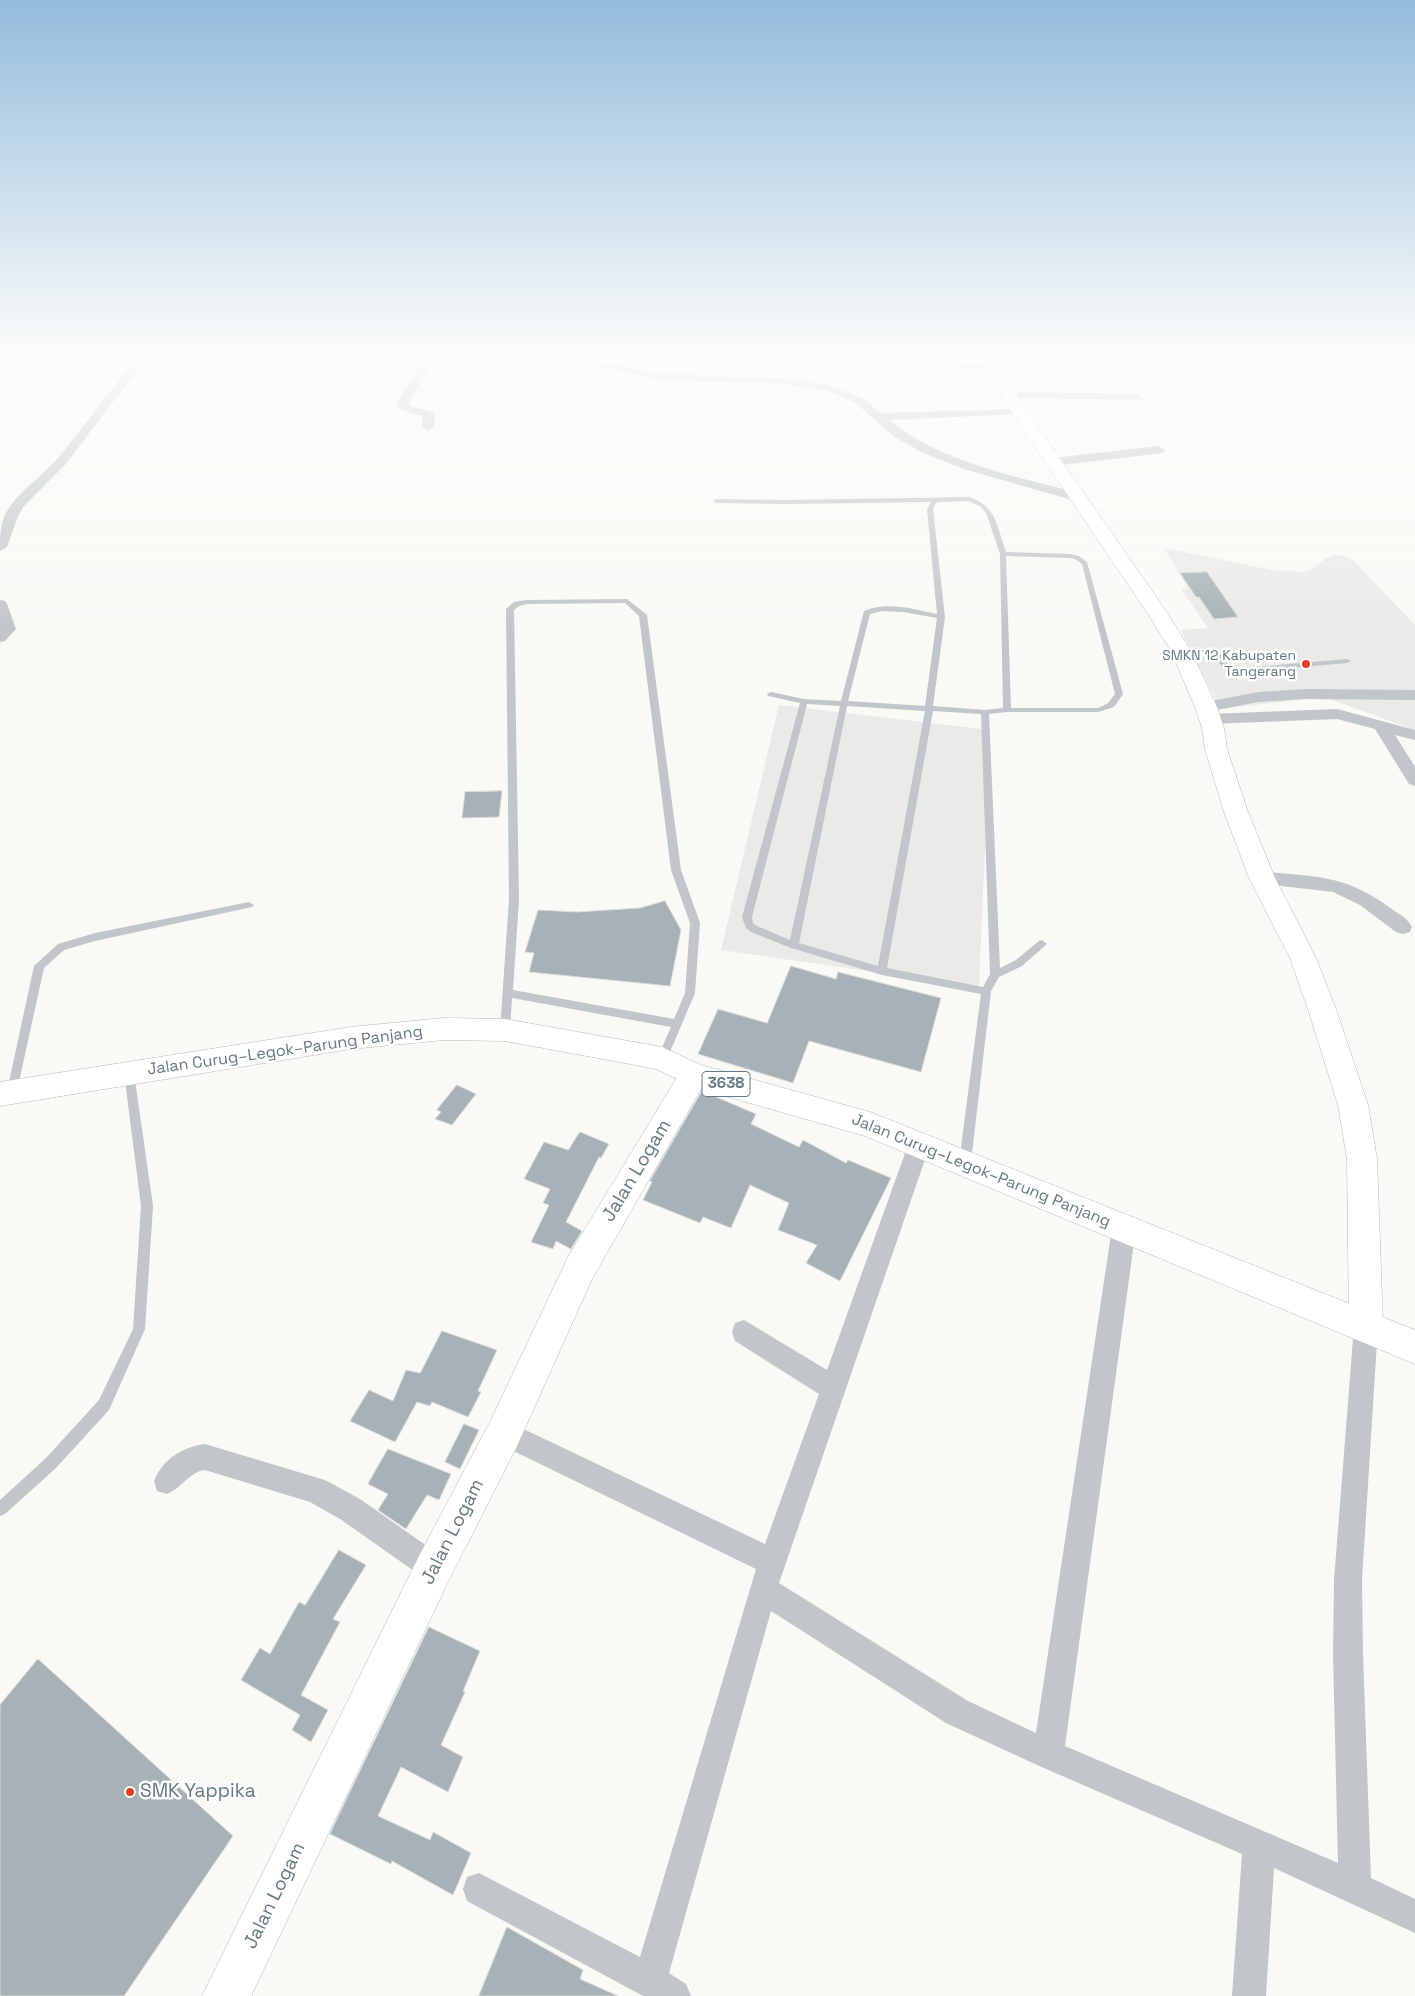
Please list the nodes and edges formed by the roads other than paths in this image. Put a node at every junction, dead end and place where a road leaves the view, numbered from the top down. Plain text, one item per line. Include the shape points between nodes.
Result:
1 (75, 444) edge
2 (918, 444) edge
3 (1041, 444) edge
4 (1158, 450) dead end
5 (1054, 462) junction
6 (1077, 497) junction
7 (939, 500) junction
8 (716, 501) dead end
9 (0, 547) edge
10 (1003, 554) junction
11 (0, 604) edge
12 (941, 616) junction
13 (0, 638) edge
14 (1181, 651) junction
15 (1347, 661) dead end
16 (771, 694) dead end
17 (1415, 695) edge
18 (804, 701) junction
19 (844, 703) junction
20 (929, 709) junction
21 (1007, 710) junction
22 (985, 712) junction
23 (1208, 713) junction
24 (1382, 726) junction
25 (1415, 735) edge
26 (1415, 780) edge
27 (1262, 878) junction
28 (249, 906) dead end
29 (1402, 927) dead end
30 (1042, 944) dead end
31 (794, 945) junction
32 (882, 971) junction
33 (995, 974) junction
34 (986, 991) junction
35 (508, 993) junction
36 (677, 1024) junction
37 (505, 1030) junction
38 (678, 1067) junction
39 (129, 1073) junction
40 (6, 1093) edge
41 (919, 1145) junction
42 (965, 1164) junction
43 (1124, 1228) junction
44 (1366, 1326) junction
45 (744, 1332) dead end
46 (1415, 1347) edge
47 (834, 1388) junction
48 (504, 1433) junction
49 (167, 1481) dead end
50 (0, 1509) edge
51 (434, 1568) junction
52 (768, 1575) junction
53 (1048, 1754) junction
54 (1259, 1845) junction
55 (1355, 1887) junction
56 (479, 1889) dead end
57 (1415, 1916) edge
58 (662, 1988) edge
59 (226, 1996) edge
60 (1249, 1996) edge

1 - 9 street via 19,504
2 - 6 street via 968,466
3 - 5 street
4 - 5 street
5 - 6 street
6 - 14 street
7 - 8 lane
7 - 10 lane via 969,499 982,505 989,514
7 - 12 lane via 930,509
10 - 21 lane
10 - 21 lane via 1077,556 1085,562 1119,694 1116,702 1098,710
11 - 13 street via 9,629
12 - 19 lane via 882,609 867,613
12 - 20 lane
14 - 15 lane via 1215,653 1230,671
14 - 23 street
16 - 18 lane
17 - 23 street via 1258,697
18 - 19 lane
18 - 31 lane via 747,917 754,929
19 - 20 lane
19 - 31 lane
20 - 22 lane
20 - 32 lane
21 - 22 lane
22 - 33 lane
23 - 24 street via 1337,714
23 - 27 street via 1236,812
24 - 25 street
24 - 26 street
27 - 29 street via 1326,884 1359,895
27 - 44 street via 1303,958 1353,1106 1362,1159
28 - 40 lane via 95,937 61,947 39,966
30 - 33 lane via 1019,963
31 - 32 lane
32 - 34 lane
33 - 34 lane
34 - 42 lane
35 - 36 lane
35 - 36 lane via 514,899 510,608 527,602 627,601 643,616 676,870 695,922 690,993
35 - 37 lane
36 - 38 lane
37 - 38 street, Jalan Curug–Legok–Parung Panjang / 3638
37 - 39 street, Jalan Curug–Legok–Parung Panjang / 3638 via 444,1029 351,1038
38 - 41 street, Jalan Curug–Legok–Parung Panjang / 3638 via 870,1125
38 - 48 street, Jalan Logam
39 - 40 street, Jalan Curug–Legok–Parung Panjang / 3638
39 - 50 lane via 147,1206 139,1329 104,1405 51,1463
41 - 42 street, Jalan Curug–Legok–Parung Panjang / 3638
41 - 47 street
42 - 43 street, Jalan Curug–Legok–Parung Panjang / 3638
43 - 44 street, Jalan Curug–Legok–Parung Panjang / 3638
43 - 53 street
44 - 46 street, Jalan Curug–Legok–Parung Panjang / 3638
44 - 55 street via 1348,1580
45 - 47 street
47 - 52 street
48 - 51 street, Jalan Logam
48 - 52 street
49 - 51 street via 190,1459 205,1457 315,1490 350,1509
51 - 59 street, Jalan Logam
52 - 53 street via 957,1712
52 - 58 street
53 - 54 street
54 - 55 street
54 - 60 street
55 - 57 street
56 - 58 street

